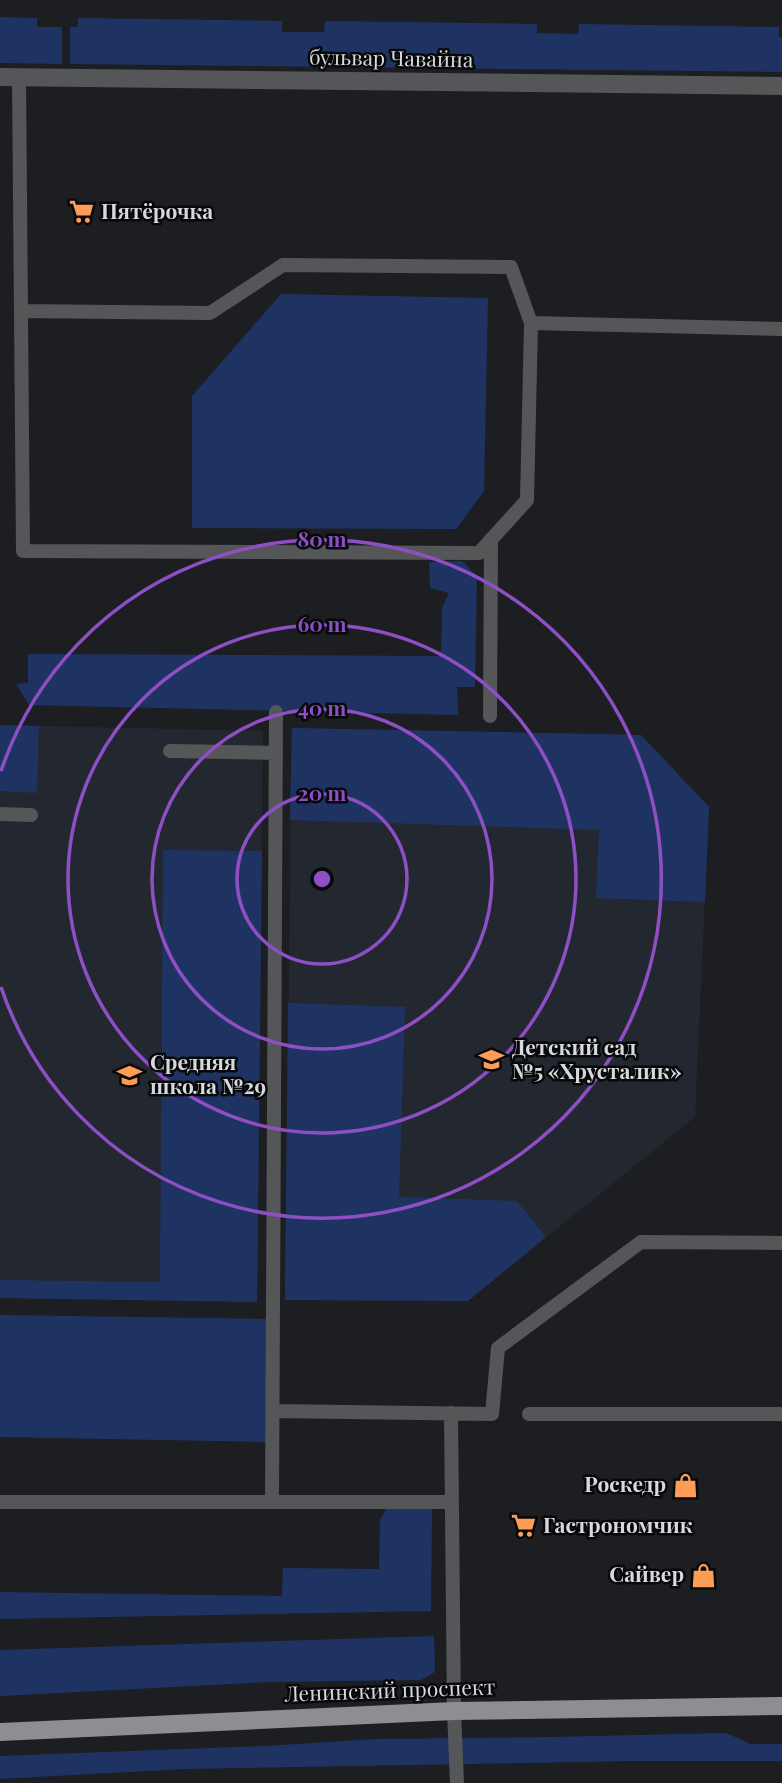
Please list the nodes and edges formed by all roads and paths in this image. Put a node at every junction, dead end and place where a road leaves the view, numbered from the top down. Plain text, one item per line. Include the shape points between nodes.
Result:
1 (0, 77) edge
2 (19, 77) junction
3 (782, 86) edge
4 (21, 311) junction
5 (531, 323) junction
6 (782, 329) edge
7 (491, 539) junction
8 (276, 712) dead end
9 (490, 716) dead end
10 (170, 751) dead end
11 (276, 753) junction
12 (0, 814) edge
13 (31, 815) dead end
14 (782, 1243) edge
15 (272, 1411) junction
16 (451, 1413) junction
17 (528, 1414) dead end
18 (782, 1415) edge
19 (0, 1502) edge
20 (272, 1502) junction
21 (452, 1502) junction
22 (782, 1706) edge
23 (454, 1711) junction
24 (0, 1732) edge
25 (457, 1783) edge

1 - 2 street, бульвар Чавайна
2 - 3 street, бульвар Чавайна
2 - 4 lane
4 - 5 lane via 210,313 283,265 511,267
4 - 7 lane via 23,551 480,553
5 - 6 lane
5 - 7 lane via 527,500
7 - 9 lane
8 - 11 lane
10 - 11 lane
11 - 15 lane
12 - 13 lane
14 - 16 lane via 641,1242 498,1348 492,1413
15 - 16 lane
15 - 20 lane
16 - 21 lane
17 - 18 lane
19 - 20 lane
20 - 21 lane
21 - 23 lane
22 - 23 main road, Ленинский проспект
23 - 24 main road, Ленинский проспект
23 - 25 lane

